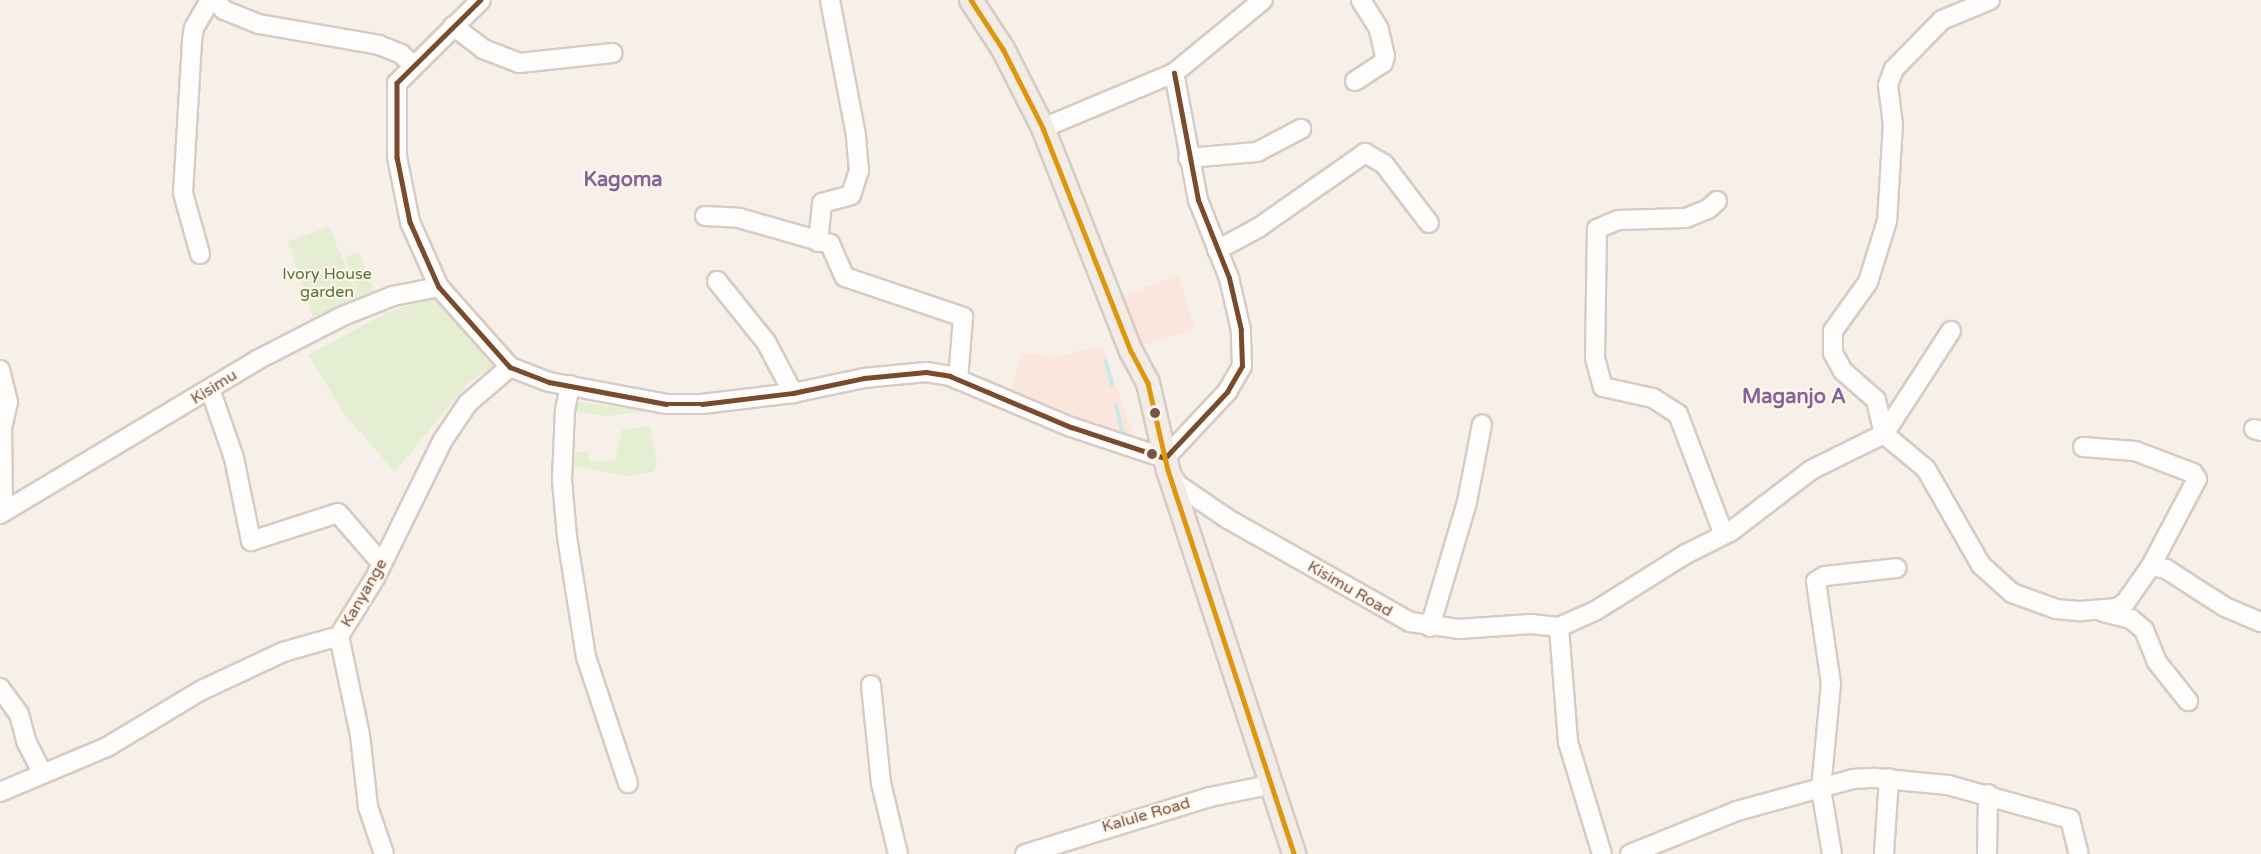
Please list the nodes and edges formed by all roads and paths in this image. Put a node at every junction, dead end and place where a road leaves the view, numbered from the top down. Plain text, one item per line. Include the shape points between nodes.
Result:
1 (210, 0) edge
2 (215, 0) edge
3 (481, 0) edge
4 (830, 0) edge
5 (971, 0) edge
6 (1263, 0) edge
7 (1361, 0) edge
8 (1990, 0) edge
9 (453, 26) junction
10 (612, 53) dead end
11 (413, 65) junction
12 (1174, 73) junction
13 (1355, 81) dead end
14 (1043, 128) junction
15 (1301, 129) dead end
16 (1188, 158) junction
17 (1717, 201) dead end
18 (705, 216) dead end
19 (1429, 223) dead end
20 (818, 242) junction
21 (1217, 250) junction
22 (200, 254) dead end
23 (717, 281) dead end
24 (439, 287) junction
25 (1951, 331) dead end
26 (510, 367) junction
27 (0, 370) edge
28 (958, 380) junction
29 (570, 385) junction
30 (210, 389) junction
31 (793, 393) junction
32 (1482, 424) dead end
33 (1884, 434) junction
34 (2084, 447) dead end
35 (1167, 464) junction
36 (1, 513) edge
37 (1724, 535) junction
38 (382, 564) junction
39 (2151, 566) junction
40 (1897, 568) dead end
41 (2098, 611) junction
42 (2261, 622) edge
43 (1430, 627) junction
44 (1558, 627) junction
45 (339, 636) junction
46 (871, 686) dead end
47 (0, 688) edge
48 (2188, 702) dead end
49 (42, 772) junction
50 (1889, 778) junction
51 (628, 783) dead end
52 (1269, 785) junction
53 (1821, 789) junction
54 (0, 792) edge
55 (1988, 794) junction
56 (384, 854) edge
57 (898, 854) edge
58 (1025, 854) edge
59 (1294, 854) edge
60 (1602, 854) edge
61 (1630, 854) edge
62 (1832, 854) edge
63 (1884, 854) edge
64 (1987, 854) edge
65 (2079, 854) edge

1 - 22 street via 194,28 192,40 183,193
2 - 11 street via 224,10 259,24 379,45 401,54
3 - 9 street
4 - 20 street via 856,135 859,171 851,195 822,203
5 - 14 main road via 1003,49
6 - 12 street
7 - 13 street via 1379,29 1385,56 1383,63
8 - 33 street via 1942,20 1900,59 1888,85 1893,124 1887,221 1868,282 1838,318 1832,342 1843,370 1876,400
9 - 10 street via 489,53 519,63
9 - 11 street
11 - 24 street via 395,90 397,156 410,222
12 - 14 street
12 - 16 street
14 - 35 main road via 1131,351 1148,383
15 - 16 street via 1257,152
16 - 21 street
17 - 37 street via 1686,218 1618,220 1597,229 1595,358 1603,387 1653,398 1678,414
18 - 20 street via 739,218
19 - 21 street via 1384,164 1365,153 1258,228
20 - 28 street via 834,249 845,278 963,317
21 - 35 street via 1229,278 1241,330 1242,366 1227,392
23 - 31 street via 765,342
24 - 26 street
24 - 30 street, Kisimu via 393,296 343,316
25 - 33 street
26 - 29 street via 532,378
26 - 38 street, Kanyange via 468,403 443,440
27 - 36 street via 8,402 2,428
28 - 31 street via 926,372 864,378
28 - 35 street
29 - 31 street via 666,404 702,404
29 - 51 street via 562,480 567,537 586,657
30 - 36 street, Kisimu
30 - 38 street via 234,458 251,541 338,513
32 - 43 street via 1467,502
33 - 37 street via 1811,470
33 - 41 street via 1926,469 1981,565 1994,580 2032,602 2056,609
34 - 39 street via 2135,451 2193,473 2196,479
35 - 43 street, Kisimu Road via 1178,485 1228,519 1394,615
35 - 52 main road
37 - 44 street via 1595,611
38 - 45 street, Kanyange
39 - 41 street via 2125,603
39 - 42 street via 2166,568 2225,607
40 - 53 street via 1825,576 1816,581 1831,684
41 - 48 street via 2121,615 2144,630 2157,662
43 - 44 street, Kisimu Road
44 - 60 street via 1568,742
45 - 49 street via 284,652 202,690 107,747
45 - 56 street, Kanyange via 360,735 368,807
46 - 57 street via 879,772
47 - 49 street via 19,714 27,743
49 - 54 street
50 - 53 street via 1853,779
50 - 55 street
50 - 63 street
52 - 58 street, Kalule Road via 1210,797
52 - 59 main road
53 - 61 street via 1729,814
53 - 62 street
55 - 64 street
55 - 65 street via 2070,819

